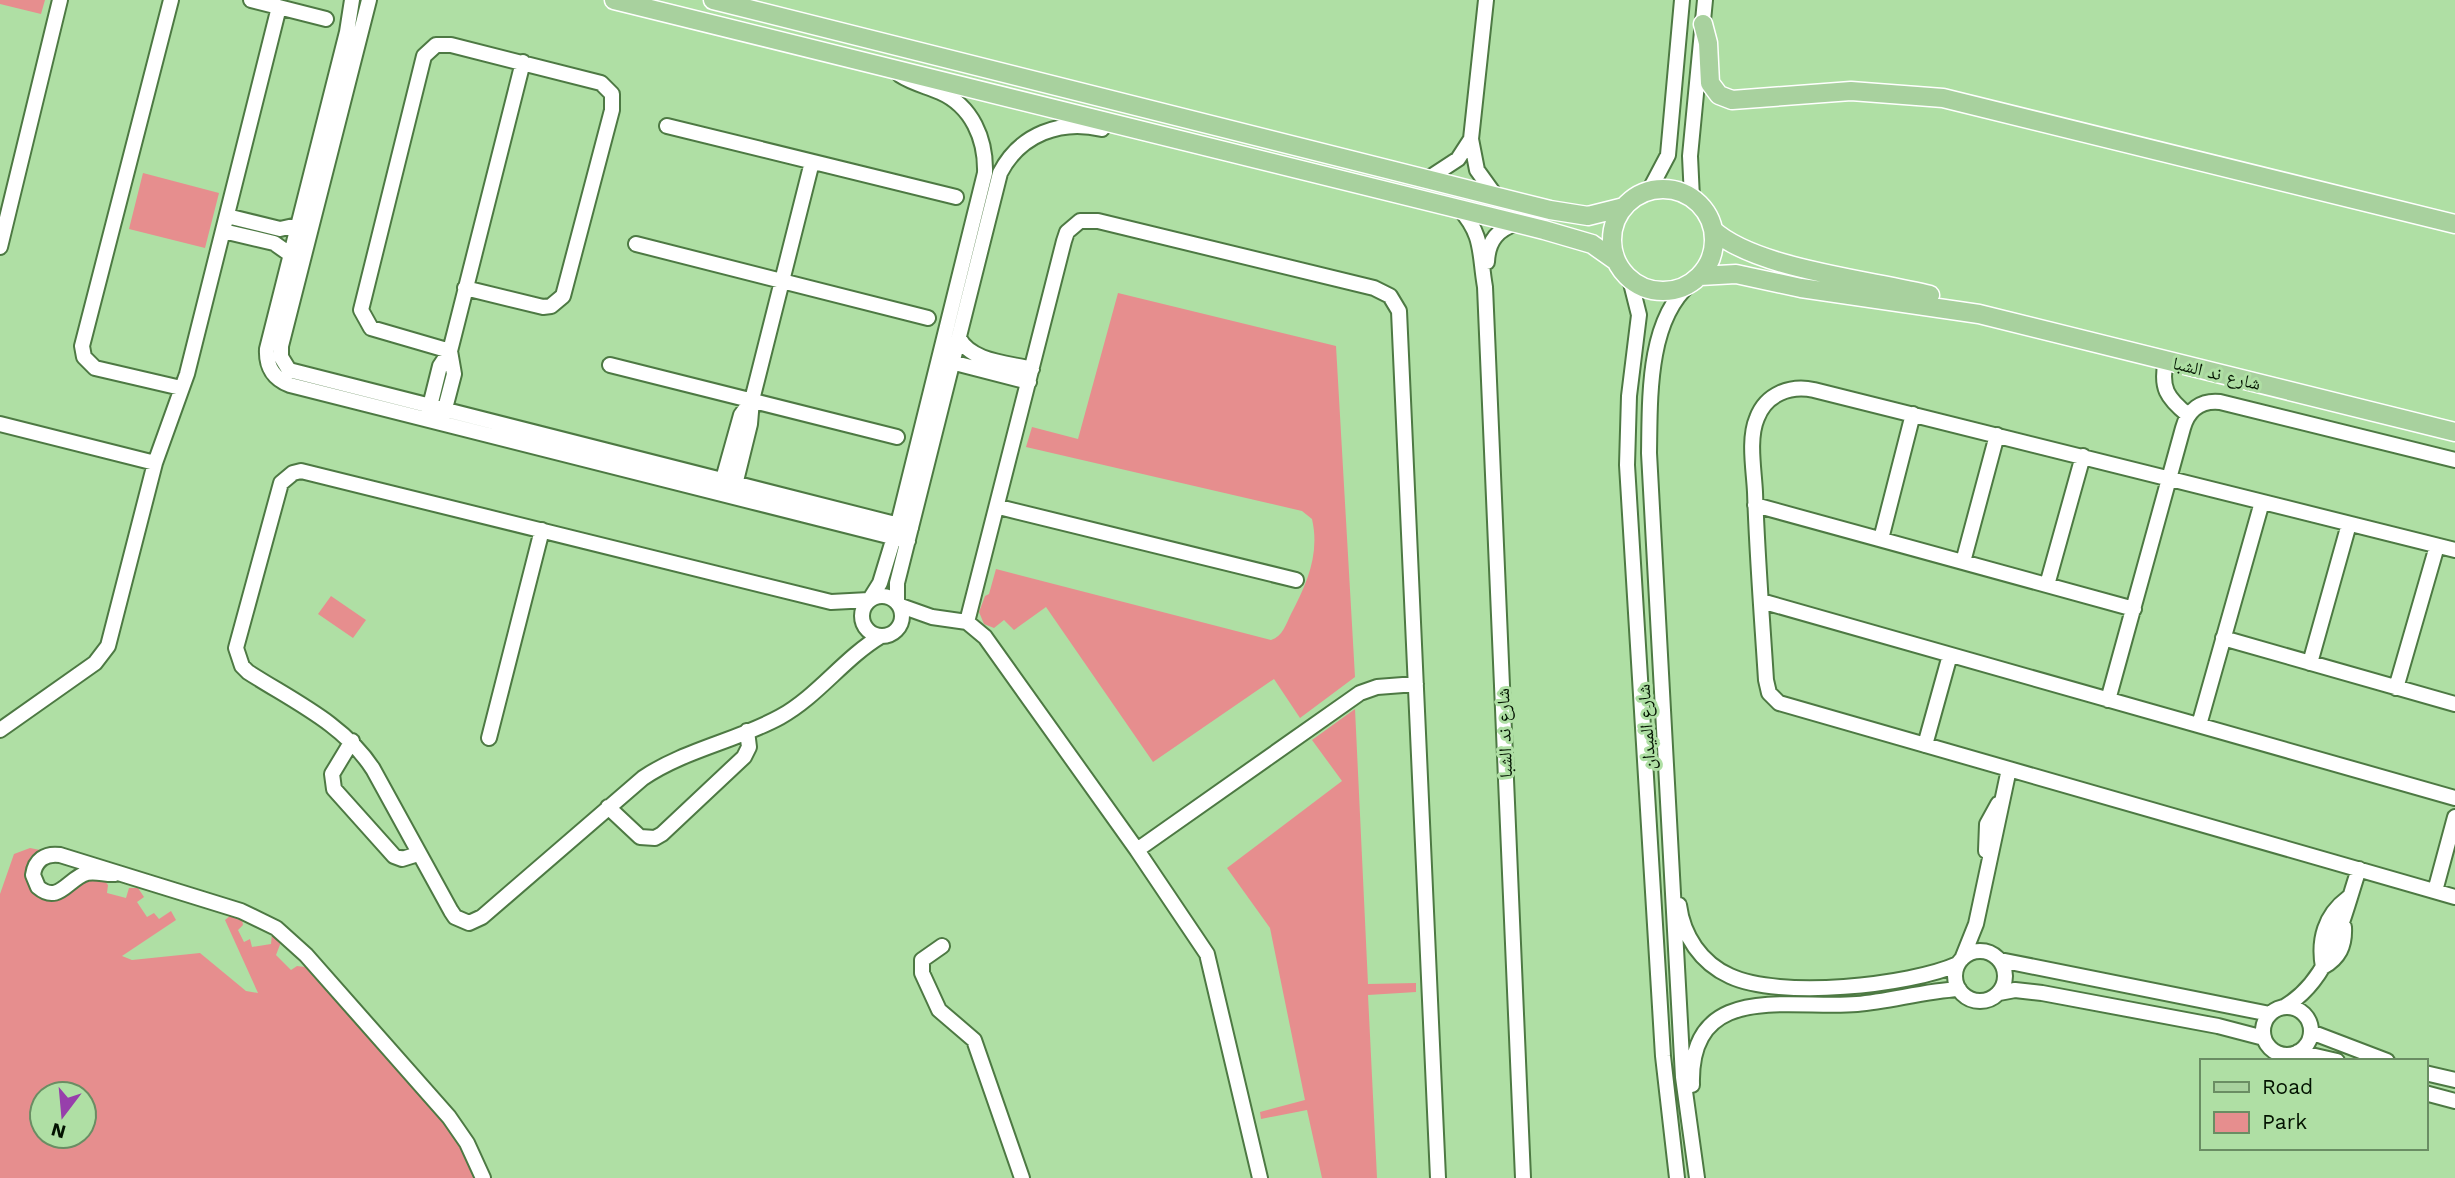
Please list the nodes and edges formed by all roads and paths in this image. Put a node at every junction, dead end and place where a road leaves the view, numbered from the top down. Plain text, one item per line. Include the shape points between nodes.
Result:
1 (60, 0) edge
2 (171, 0) edge
3 (251, 0) edge
4 (352, 0) edge
5 (369, 0) edge
6 (614, 0) edge
7 (713, 0) edge
8 (1486, 0) edge
9 (1682, 0) edge
10 (1705, 0) edge
11 (279, 7) junction
12 (326, 19) dead end
13 (1703, 24) junction
14 (523, 62) junction
15 (887, 67) junction
16 (667, 126) dead end
17 (1135, 130) junction
18 (1471, 139) junction
19 (812, 162) junction
20 (1429, 178) junction
21 (1649, 191) junction
22 (1495, 195) junction
23 (956, 197) dead end
24 (1692, 198) junction
25 (1624, 207) junction
26 (1459, 208) junction
27 (225, 223) junction
28 (1518, 223) junction
29 (2455, 223) edge
30 (298, 225) junction
31 (1713, 230) junction
32 (636, 244) dead end
33 (0, 247) edge
34 (291, 255) junction
35 (1616, 261) junction
36 (1630, 279) junction
37 (1695, 280) junction
38 (782, 281) junction
39 (466, 288) junction
40 (1485, 288) junction
41 (956, 296) junction
42 (1979, 314) junction
43 (928, 318) dead end
44 (959, 338) junction
45 (450, 351) junction
46 (2166, 360) junction
47 (952, 362) junction
48 (610, 365) dead end
49 (1031, 375) junction
50 (181, 388) junction
51 (752, 400) junction
52 (428, 413) junction
53 (1913, 414) junction
54 (2188, 415) junction
55 (443, 417) junction
56 (0, 424) edge
57 (2455, 432) edge
58 (1997, 435) junction
59 (897, 436) dead end
60 (2083, 456) junction
61 (2455, 460) edge
62 (155, 463) junction
63 (2171, 479) junction
64 (727, 489) junction
65 (2262, 502) junction
66 (1755, 505) junction
67 (999, 507) junction
68 (2349, 524) junction
69 (542, 530) junction
70 (903, 532) junction
71 (1881, 539) junction
72 (2437, 546) junction
73 (2455, 550) edge
74 (1963, 562) junction
75 (1296, 580) dead end
76 (2047, 585) junction
77 (869, 600) junction
78 (1761, 601) junction
79 (831, 602) junction
80 (899, 604) junction
81 (2134, 610) junction
82 (932, 617) junction
83 (862, 620) junction
84 (967, 622) junction
85 (898, 630) junction
86 (881, 636) junction
87 (2223, 638) junction
88 (1950, 655) junction
89 (851, 657) junction
90 (2310, 663) junction
91 (1416, 684) junction
92 (2396, 688) junction
93 (2108, 700) junction
94 (2455, 704) edge
95 (2199, 725) junction
96 (0, 730) edge
97 (747, 731) junction
98 (489, 738) dead end
99 (352, 741) junction
100 (1925, 745) junction
101 (2009, 769) junction
102 (2455, 798) edge
103 (608, 807) junction
104 (2455, 817) edge
105 (1138, 850) junction
106 (418, 854) junction
107 (2359, 869) junction
108 (1670, 872) junction
109 (115, 874) junction
110 (2435, 891) junction
111 (2350, 897) junction
112 (2455, 897) edge
113 (1976, 924) junction
114 (942, 946) dead end
115 (1995, 956) junction
116 (1960, 962) junction
117 (2323, 967) junction
118 (2314, 984) junction
119 (1959, 989) junction
120 (1999, 993) junction
121 (2284, 1007) junction
122 (2270, 1014) junction
123 (2309, 1026) junction
124 (2264, 1038) junction
125 (2298, 1052) junction
126 (2328, 1059) edge
127 (2383, 1059) edge
128 (2427, 1073) edge
129 (2455, 1080) edge
130 (2427, 1094) edge
131 (2455, 1101) edge
132 (1691, 1135) junction
133 (483, 1178) edge
134 (1022, 1178) edge
135 (1260, 1178) edge
136 (1438, 1178) edge
137 (1522, 1178) edge
138 (1677, 1178) edge
139 (1697, 1178) edge

1 - 33 street
2 - 50 street via 82,346 86,361 95,368
3 - 11 street
4 - 30 street
5 - 52 street via 281,357 297,374
6 - 15 main road
7 - 20 main road
8 - 18 street
9 - 21 street via 1668,155
10 - 13 street
11 - 12 street
11 - 27 street
13 - 24 street via 1690,156
13 - 29 main road via 1710,83 1726,98 1748,101 1851,91 1943,98
14 - 39 street
14 - 39 street via 601,83 612,94 612,110 563,296 543,307
14 - 45 street via 444,44 429,50 422,63 361,310 371,328
15 - 17 main road
15 - 41 street via 957,102 976,125 983,145 984,183
16 - 19 street
17 - 26 main road
17 - 44 street via 1061,127 1035,135 1011,155 991,204
18 - 20 street via 1458,159
18 - 22 street via 1477,170
19 - 23 street
19 - 38 street
20 - 22 main road
21 - 24 main road via 1671,190
21 - 25 main road
22 - 25 main road via 1578,216 1597,216
24 - 31 main road via 1702,206
25 - 35 main road via 1612,233
26 - 28 main road
26 - 40 street, شارع ند الشبا via 1480,239
27 - 30 street via 280,229
27 - 34 street
27 - 50 street
28 - 35 main road via 1592,243
28 - 40 street, شارع ند الشبا via 1499,231 1489,246
30 - 34 street
31 - 37 main road via 1713,254
31 - 42 main road, شارع ند الشبا via 1754,255 1937,297
32 - 38 street
34 - 52 street via 267,349 271,372 290,385
35 - 36 main road
36 - 37 main road via 1660,291
36 - 138 street, شارع الميدان via 1639,315 1629,396 1627,465 1666,1092
37 - 42 main road, شارع ند الشبا via 1736,274
37 - 108 street, شارع الميدان via 1673,301 1662,322 1649,425
38 - 43 street
38 - 51 street
39 - 45 street
40 - 137 street, شارع ند الشبا
41 - 47 street via 959,305 947,355
41 - 70 street
42 - 46 main road, شارع ند الشبا
44 - 47 street
44 - 49 street via 977,355
45 - 52 street via 440,366
45 - 55 street via 455,369
46 - 54 street via 2164,390
46 - 57 main road, شارع ند الشبا
47 - 49 street
47 - 70 street
48 - 51 street
49 - 67 street
49 - 91 street via 1064,240 1080,221 1098,221 1335,278 1390,296 1399,311
50 - 62 street
51 - 59 street
51 - 64 street via 751,424
52 - 55 street
53 - 58 street
53 - 66 street via 1804,388 1776,394 1762,407 1755,425
53 - 71 street
54 - 61 street via 2198,405 2220,402
54 - 63 street
55 - 64 street
56 - 62 street
58 - 60 street
58 - 74 street
60 - 63 street
60 - 76 street
62 - 96 street via 105,653
63 - 65 street
63 - 81 street
64 - 70 street
65 - 68 street
65 - 87 street
66 - 71 street
66 - 78 street
67 - 75 street
67 - 84 street
68 - 72 street
68 - 90 street
69 - 79 street
69 - 98 street
69 - 99 street via 309,472 286,477 238,639 237,658 248,673
70 - 77 street
70 - 80 street
71 - 74 street
72 - 73 street
72 - 92 street
74 - 76 street
76 - 81 street
77 - 79 street
77 - 80 street via 884,595
77 - 83 street
78 - 88 street
78 - 100 street via 1767,687 1774,699
79 - 83 street
80 - 82 street
80 - 85 street via 903,619
81 - 93 street
82 - 84 street
82 - 85 street
83 - 86 street
83 - 89 street
84 - 105 street via 985,637
85 - 86 street
86 - 89 street
87 - 90 street
87 - 95 street
88 - 93 street
88 - 100 street
89 - 97 street via 789,711
90 - 92 street
91 - 105 street via 1360,693
91 - 136 street
92 - 94 street
93 - 95 street
95 - 102 street
97 - 103 street via 653,771
97 - 103 street via 749,747 744,757 655,838 640,837
99 - 106 street via 373,769
99 - 106 street via 332,774 334,789 394,856 402,859
100 - 101 street
101 - 107 street
101 - 113 street
103 - 106 street via 469,923 455,917
104 - 110 street
105 - 135 street via 1211,964
107 - 110 street
107 - 111 street
108 - 116 street via 1693,944 1714,967 1741,981 1854,985 1936,972
108 - 132 street, شارع الميدان
109 - 109 street via 55,854 40,860 33,875 38,887 52,894 84,874
109 - 133 street via 241,911 292,940 449,1117
110 - 112 street
111 - 117 street
111 - 117 street via 2327,923 2321,942
113 - 115 street
113 - 116 street
114 - 134 street via 925,957 922,973 941,1013 974,1040
115 - 116 street via 1978,951
115 - 120 street via 2006,977
115 - 122 street
116 - 119 street via 1955,974
117 - 118 street
118 - 121 street
118 - 123 street
119 - 120 street via 1977,1001
119 - 132 street via 1857,1004 1759,1003 1733,1011 1712,1027 1697,1049
120 - 124 street via 2042,992
121 - 122 street
121 - 123 street via 2300,1011
122 - 124 street via 2264,1023
123 - 125 street via 2307,1044
123 - 127 street
124 - 125 street via 2280,1054
125 - 126 street
128 - 129 street
130 - 131 street
132 - 139 street, شارع الميدان

